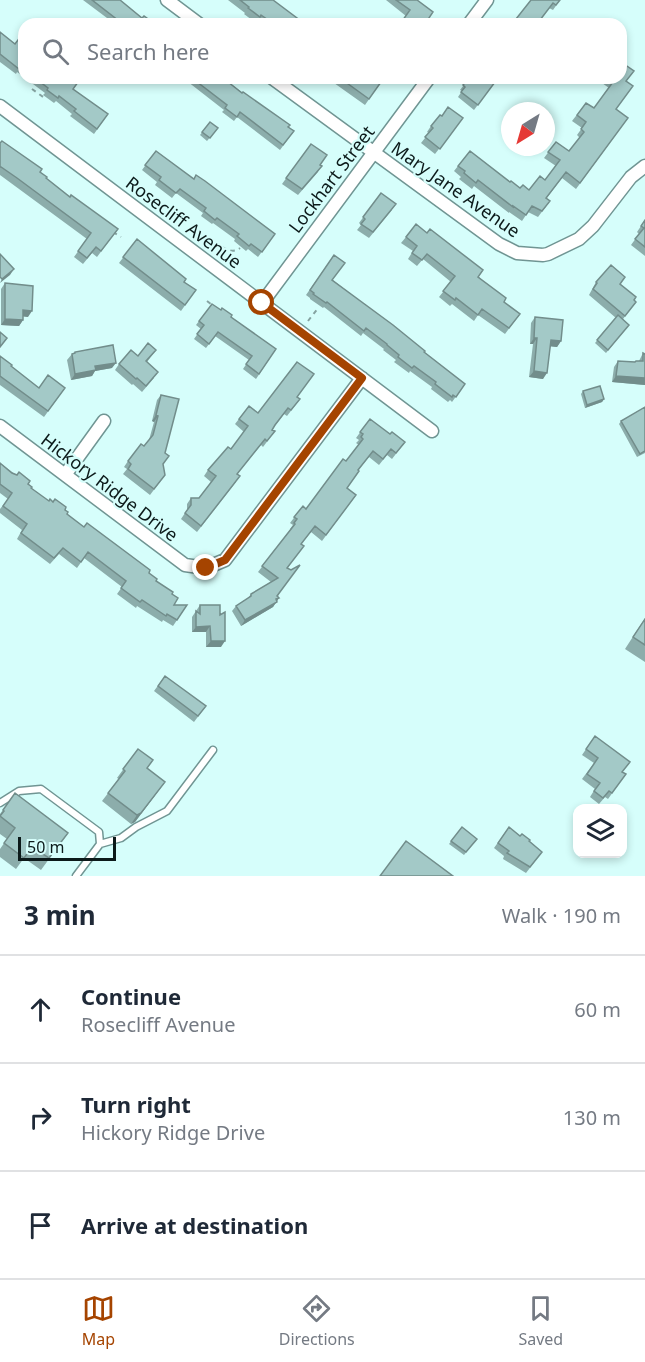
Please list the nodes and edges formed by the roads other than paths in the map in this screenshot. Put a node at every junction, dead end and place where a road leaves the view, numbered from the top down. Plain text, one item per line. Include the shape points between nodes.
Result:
1 (167, 0) edge
2 (482, 2) edge
3 (191, 18) edge
4 (473, 18) edge
5 (280, 84) edge
6 (424, 84) edge
7 (0, 106) edge
8 (372, 152) junction
9 (645, 166) edge
10 (262, 303) junction
11 (362, 378) junction
12 (104, 421) dead end
13 (0, 426) edge
14 (432, 431) dead end
15 (65, 475) junction
16 (213, 750) dead end
17 (0, 803) edge
18 (100, 844) junction
19 (76, 876) edge

1 - 3 street
2 - 4 street
5 - 8 street, Mary Jane Avenue
6 - 8 street, Lockhart Street
7 - 10 street, Rosecliff Avenue
8 - 9 street, Mary Jane Avenue via 499,244 537,255 579,239 631,177
8 - 10 street, Lockhart Street
10 - 11 street, Rosecliff Avenue
11 - 14 street, Rosecliff Avenue
11 - 15 street, Hickory Ridge Drive via 225,560 206,568 185,565
12 - 15 street
13 - 15 street, Hickory Ridge Drive
16 - 18 lane via 167,811 122,838
17 - 18 lane via 19,792 41,789 99,832
18 - 19 lane

